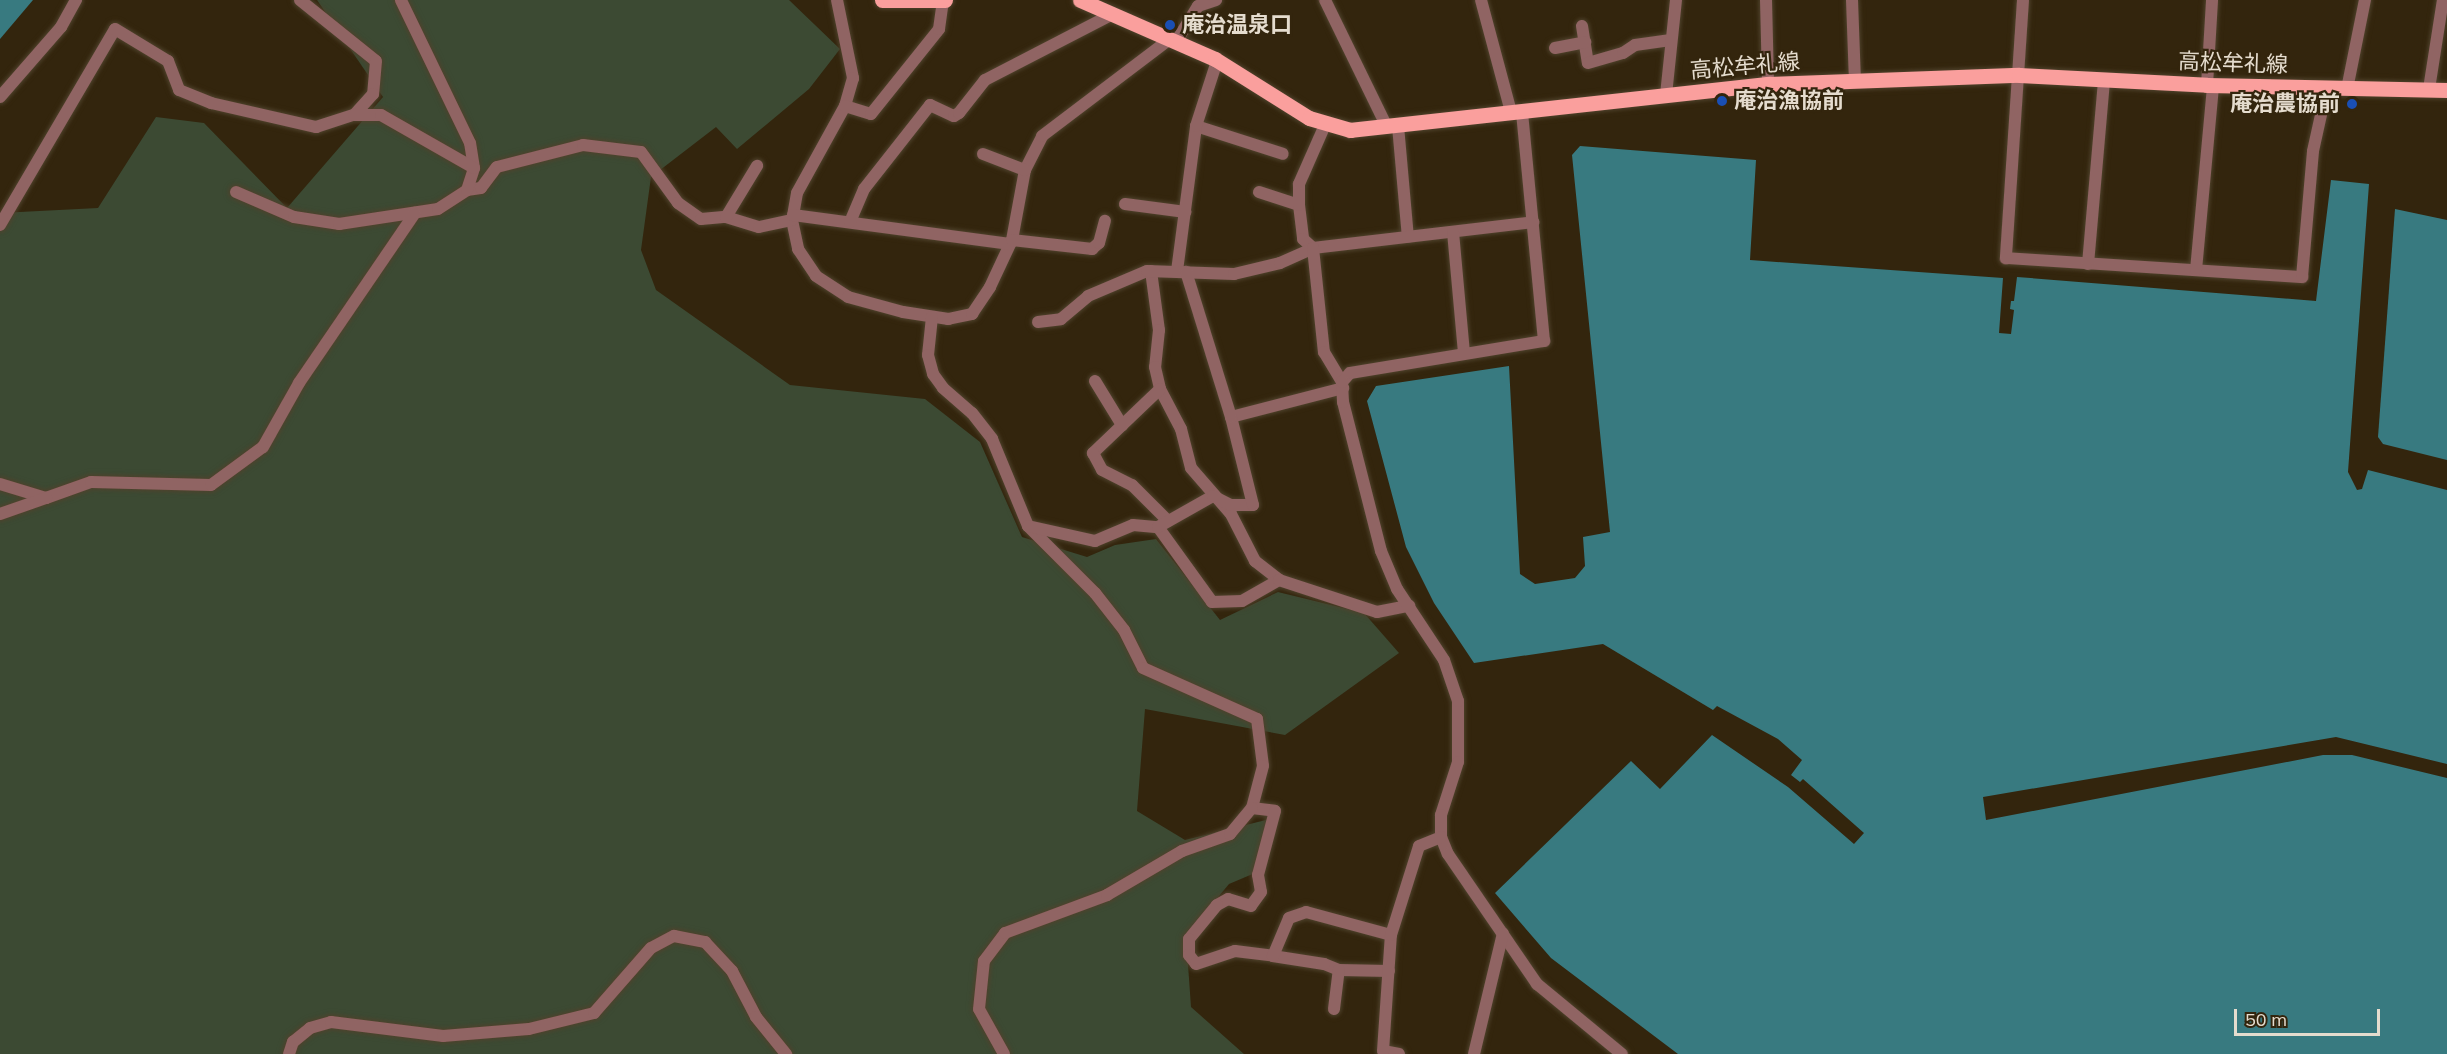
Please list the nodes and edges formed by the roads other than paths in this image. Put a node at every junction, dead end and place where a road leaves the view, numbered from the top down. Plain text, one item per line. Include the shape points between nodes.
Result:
1 (76, 0) edge
2 (300, 0) edge
3 (401, 0) edge
4 (837, 0) edge
5 (882, 0) edge
6 (944, 0) edge
7 (1080, 0) edge
8 (1216, 0) edge
9 (1325, 0) edge
10 (1481, 0) edge
11 (1676, 0) edge
12 (1766, 0) edge
13 (1852, 0) edge
14 (2023, 0) edge
15 (2212, 0) edge
16 (2366, 0) edge
17 (2443, 0) edge
18 (1113, 14) junction
19 (1582, 26) dead end
20 (1173, 40) junction
21 (1671, 40) junction
22 (1585, 42) junction
23 (1555, 48) dead end
24 (1217, 61) junction
25 (2019, 75) junction
26 (2104, 80) junction
27 (1855, 81) junction
28 (1768, 84) junction
29 (2210, 85) junction
30 (2327, 88) junction
31 (2347, 89) junction
32 (2428, 89) junction
33 (2447, 90) edge
34 (1666, 95) junction
35 (0, 97) edge
36 (845, 106) junction
37 (1516, 112) junction
38 (354, 115) junction
39 (1325, 125) junction
40 (1196, 126) junction
41 (1393, 126) junction
42 (983, 154) dead end
43 (1283, 154) dead end
44 (757, 166) dead end
45 (474, 168) junction
46 (1025, 170) junction
47 (466, 190) junction
48 (236, 192) dead end
49 (1259, 192) dead end
50 (1125, 204) dead end
51 (1299, 205) junction
52 (1185, 212) junction
53 (415, 213) junction
54 (726, 217) junction
55 (793, 218) junction
56 (1104, 221) dead end
57 (850, 222) junction
58 (1533, 222) junction
59 (0, 225) edge
60 (1453, 232) junction
61 (1408, 237) junction
62 (1011, 242) junction
63 (1313, 248) junction
64 (2088, 264) junction
65 (2196, 270) junction
66 (1150, 271) junction
67 (1181, 272) junction
68 (932, 316) junction
69 (1038, 322) dead end
70 (1464, 354) junction
71 (1095, 381) dead end
72 (1343, 385) junction
73 (1160, 389) junction
74 (1231, 417) junction
75 (1122, 425) junction
76 (0, 484) edge
77 (1213, 496) junction
78 (46, 498) junction
79 (0, 514) edge
80 (1163, 524) junction
81 (1028, 526) junction
82 (1279, 580) junction
83 (1409, 606) junction
84 (1252, 808) junction
85 (1441, 837) junction
86 (1503, 933) junction
87 (1391, 935) junction
88 (1273, 956) junction
89 (1338, 970) junction
90 (1389, 971) junction
91 (1334, 1009) dead end
92 (289, 1054) edge
93 (786, 1054) edge
94 (1004, 1054) edge
95 (1399, 1054) edge
96 (1474, 1054) edge
97 (1622, 1054) edge

1 - 35 street via 62,27
2 - 38 street via 376,61 373,94
3 - 45 street via 470,142
4 - 36 street via 853,78
5 - 6 main road
6 - 36 street via 939,29 871,114
7 - 18 main road, 高松牟礼線
8 - 20 street via 1198,6
9 - 41 street
10 - 37 street
11 - 21 street
12 - 28 street
13 - 27 street
14 - 25 street
15 - 29 street
16 - 31 street
17 - 32 street
18 - 20 main road, 高松牟礼線
18 - 57 street via 985,80 954,116 930,105 864,189
19 - 22 street
20 - 24 main road, 高松牟礼線
20 - 46 street via 1042,136
21 - 22 street via 1635,45 1623,53 1588,63
21 - 34 street
22 - 23 street
24 - 39 main road, 高松牟礼線
24 - 40 street
25 - 26 main road, 高松牟礼線
25 - 27 main road, 高松牟礼線
25 - 64 street via 2006,258
26 - 29 main road, 高松牟礼線
26 - 64 street
27 - 28 main road, 高松牟礼線
28 - 34 main road, 高松牟礼線
29 - 30 main road, 高松牟礼線
29 - 65 street
30 - 31 main road, 高松牟礼線
30 - 65 street via 2313,151 2302,277
31 - 32 main road, 高松牟礼線
32 - 33 main road, 高松牟礼線
34 - 37 main road, 高松牟礼線
36 - 55 street via 797,193
37 - 41 main road, 高松牟礼線
37 - 58 street
38 - 45 street via 381,115
38 - 59 street via 316,127 211,103 179,90 168,61 115,29
39 - 41 main road, 高松牟礼線 via 1350,130
39 - 51 street via 1299,184
40 - 43 street
40 - 52 street
41 - 61 street
42 - 46 street
44 - 54 street
45 - 47 street
46 - 62 street
47 - 53 street via 438,209
47 - 54 street via 481,188 497,167 583,145 641,152 678,203 701,219
48 - 53 street via 294,218 339,224
49 - 51 street
50 - 52 street
51 - 63 street via 1303,239
52 - 67 street
53 - 78 street via 299,383 264,447 211,485 91,482
54 - 55 street via 759,227
55 - 57 street
55 - 68 street via 798,249 816,276 848,297
56 - 62 street via 1099,243 1092,249
57 - 62 street
58 - 60 street
58 - 70 street via 1544,341
60 - 61 street
60 - 70 street
61 - 63 street
62 - 68 street via 972,314 948,319
63 - 67 street via 1280,263 1234,274
63 - 72 street via 1324,352
64 - 65 street
66 - 67 street
66 - 69 street via 1088,296 1061,319
66 - 73 street via 1160,330 1155,367
67 - 74 street
68 - 81 street via 928,356 933,374 992,439
70 - 72 street via 1350,373
71 - 75 street
72 - 74 street
72 - 83 street via 1381,551
73 - 75 street
73 - 77 street via 1181,429 1191,468
74 - 77 street via 1253,505 1231,505
75 - 80 street via 1093,453 1102,470 1132,485
76 - 78 street
77 - 80 street
77 - 82 street via 1231,514 1255,561
78 - 79 street
80 - 81 street via 1133,525 1095,541
80 - 82 street via 1212,602 1242,601
81 - 84 street via 1095,593 1124,630 1143,668 1257,719 1263,766
82 - 83 street via 1377,612
83 - 85 street via 1444,660 1458,701 1458,762 1441,815
84 - 88 street via 1275,811 1258,874 1261,892 1251,906 1228,899 1217,905 1189,939 1189,955 1196,964 1235,951
84 - 94 street via 1230,834 1182,851 1107,895 1005,933 984,962 979,1009
85 - 86 street via 1448,854
85 - 87 street via 1419,846
86 - 96 street
86 - 97 street via 1537,984
87 - 88 street via 1306,912 1289,918
87 - 90 street
88 - 89 street
89 - 90 street
89 - 91 street
90 - 95 street via 1383,1051
92 - 93 street via 293,1042 310,1028 332,1022 443,1036 529,1029 594,1013 651,948 674,936 705,942 732,971 756,1017

